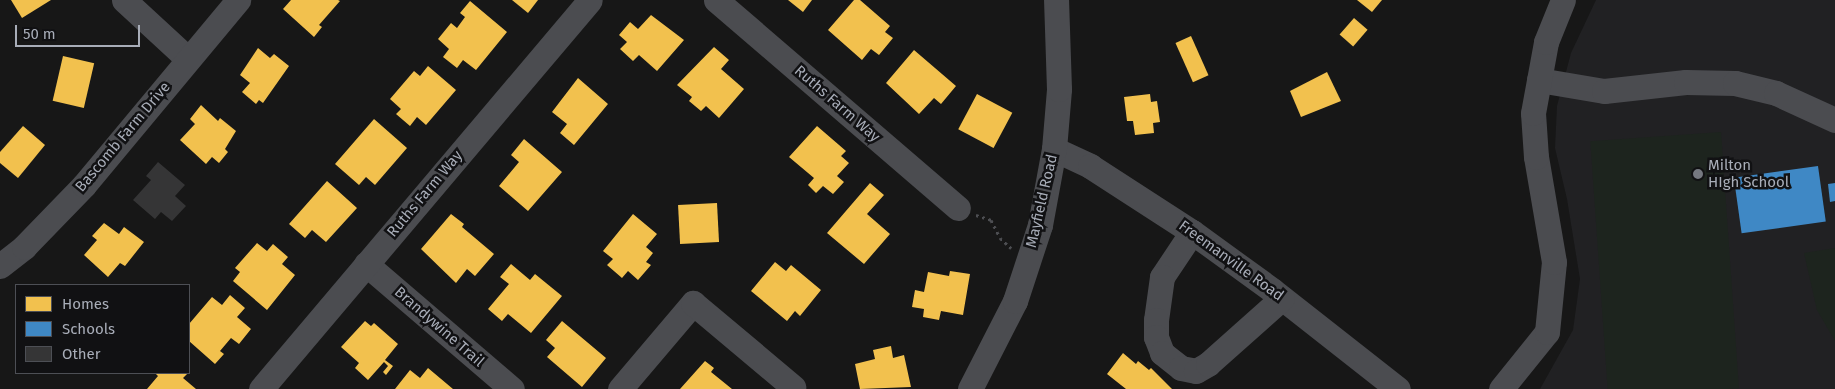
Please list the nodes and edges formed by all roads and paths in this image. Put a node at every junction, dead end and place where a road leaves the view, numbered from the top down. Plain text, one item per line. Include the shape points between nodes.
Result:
1 (124, 0) edge
2 (238, 0) edge
3 (590, 0) edge
4 (716, 0) edge
5 (1056, 0) edge
6 (1563, 0) edge
7 (188, 59) junction
8 (1539, 80) junction
9 (1835, 120) edge
10 (1054, 149) junction
11 (958, 208) joint
12 (1192, 232) junction
13 (1031, 253) junction
14 (366, 264) junction
15 (0, 266) edge
16 (1282, 298) junction
17 (793, 387) dead end
18 (261, 389) edge
19 (512, 389) edge
20 (620, 389) edge
21 (970, 389) edge
22 (1398, 389) edge
23 (1501, 389) edge

1 - 7 street
2 - 7 street, Bascomb Farm Drive
3 - 14 street, Ruths Farm Way
4 - 11 street, Ruths Farm Way
5 - 10 street, Mayfield Road via 1059,89
6 - 8 street via 1546,42
7 - 15 street, Bascomb Farm Drive via 84,185 24,247
8 - 9 street via 1604,91 1686,82 1735,83 1776,93
8 - 23 street via 1533,113 1536,156 1554,262 1547,332
10 - 12 street, Freemanville Road via 1090,166
10 - 13 street, Mayfield Road via 1040,225
11 - 13 path via 990,220 1000,238 1010,247
12 - 16 street, Freemanville Road
12 - 16 street via 1162,277 1156,320 1156,337 1162,353 1181,368 1196,371 1208,364
13 - 21 street, Mayfield Road via 1015,301
14 - 18 street, Ruths Farm Way
14 - 19 street, Brandywine Trail
16 - 22 street, Freemanville Road
17 - 20 street via 693,303

